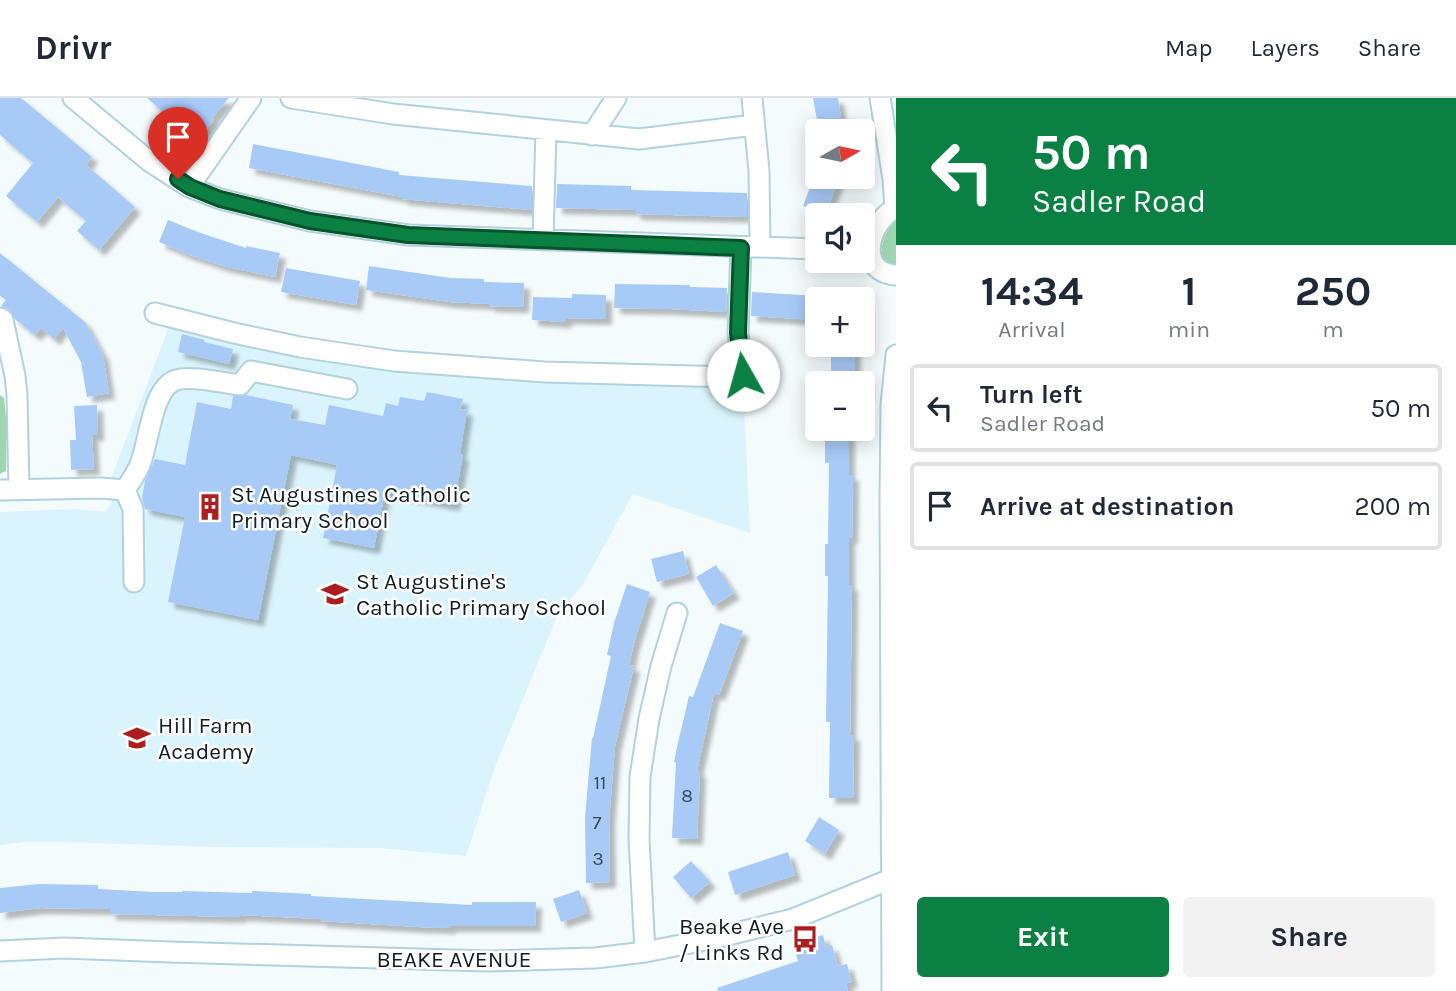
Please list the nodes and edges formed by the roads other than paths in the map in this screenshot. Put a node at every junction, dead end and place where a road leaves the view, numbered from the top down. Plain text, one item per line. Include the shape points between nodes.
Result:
1 (72, 98) edge
2 (251, 98) edge
3 (291, 98) edge
4 (616, 98) edge
5 (752, 98) edge
6 (880, 98) edge
7 (399, 106) edge
8 (754, 125) junction
9 (546, 130) junction
10 (592, 135) junction
11 (190, 187) junction
12 (896, 208) edge
13 (875, 230) edge
14 (542, 240) junction
15 (750, 247) junction
16 (805, 249) edge
17 (875, 265) edge
18 (896, 275) edge
19 (155, 313) dead end
20 (0, 318) edge
21 (896, 355) edge
22 (8, 377) edge
23 (347, 389) dead end
24 (10, 490) edge
25 (125, 491) junction
26 (893, 499) edge
27 (134, 582) dead end
28 (677, 613) dead end
29 (893, 878) edge
30 (0, 951) edge
31 (645, 951) junction
32 (892, 991) edge

1 - 11 street via 149,161
2 - 11 street
3 - 7 street
4 - 10 street
5 - 8 street
6 - 12 street
7 - 9 street
8 - 10 street via 639,139
8 - 15 street via 759,172
9 - 10 street
9 - 14 street
11 - 14 street via 310,221 408,235
12 - 13 street via 882,217
14 - 15 street
15 - 16 street
15 - 19 street via 738,333 743,375 730,377 545,372 394,361 300,347
17 - 18 street
20 - 22 street via 8,342
21 - 26 street via 891,405
22 - 24 street via 17,395
23 - 25 street via 251,371 240,385 175,380 155,406 140,466
24 - 25 street
25 - 27 street via 133,509
26 - 29 street
28 - 31 street via 649,719 640,777
29 - 31 street, BEAKE AVENUE via 793,919
29 - 32 street
30 - 31 street, BEAKE AVENUE via 64,948 488,961 595,958

